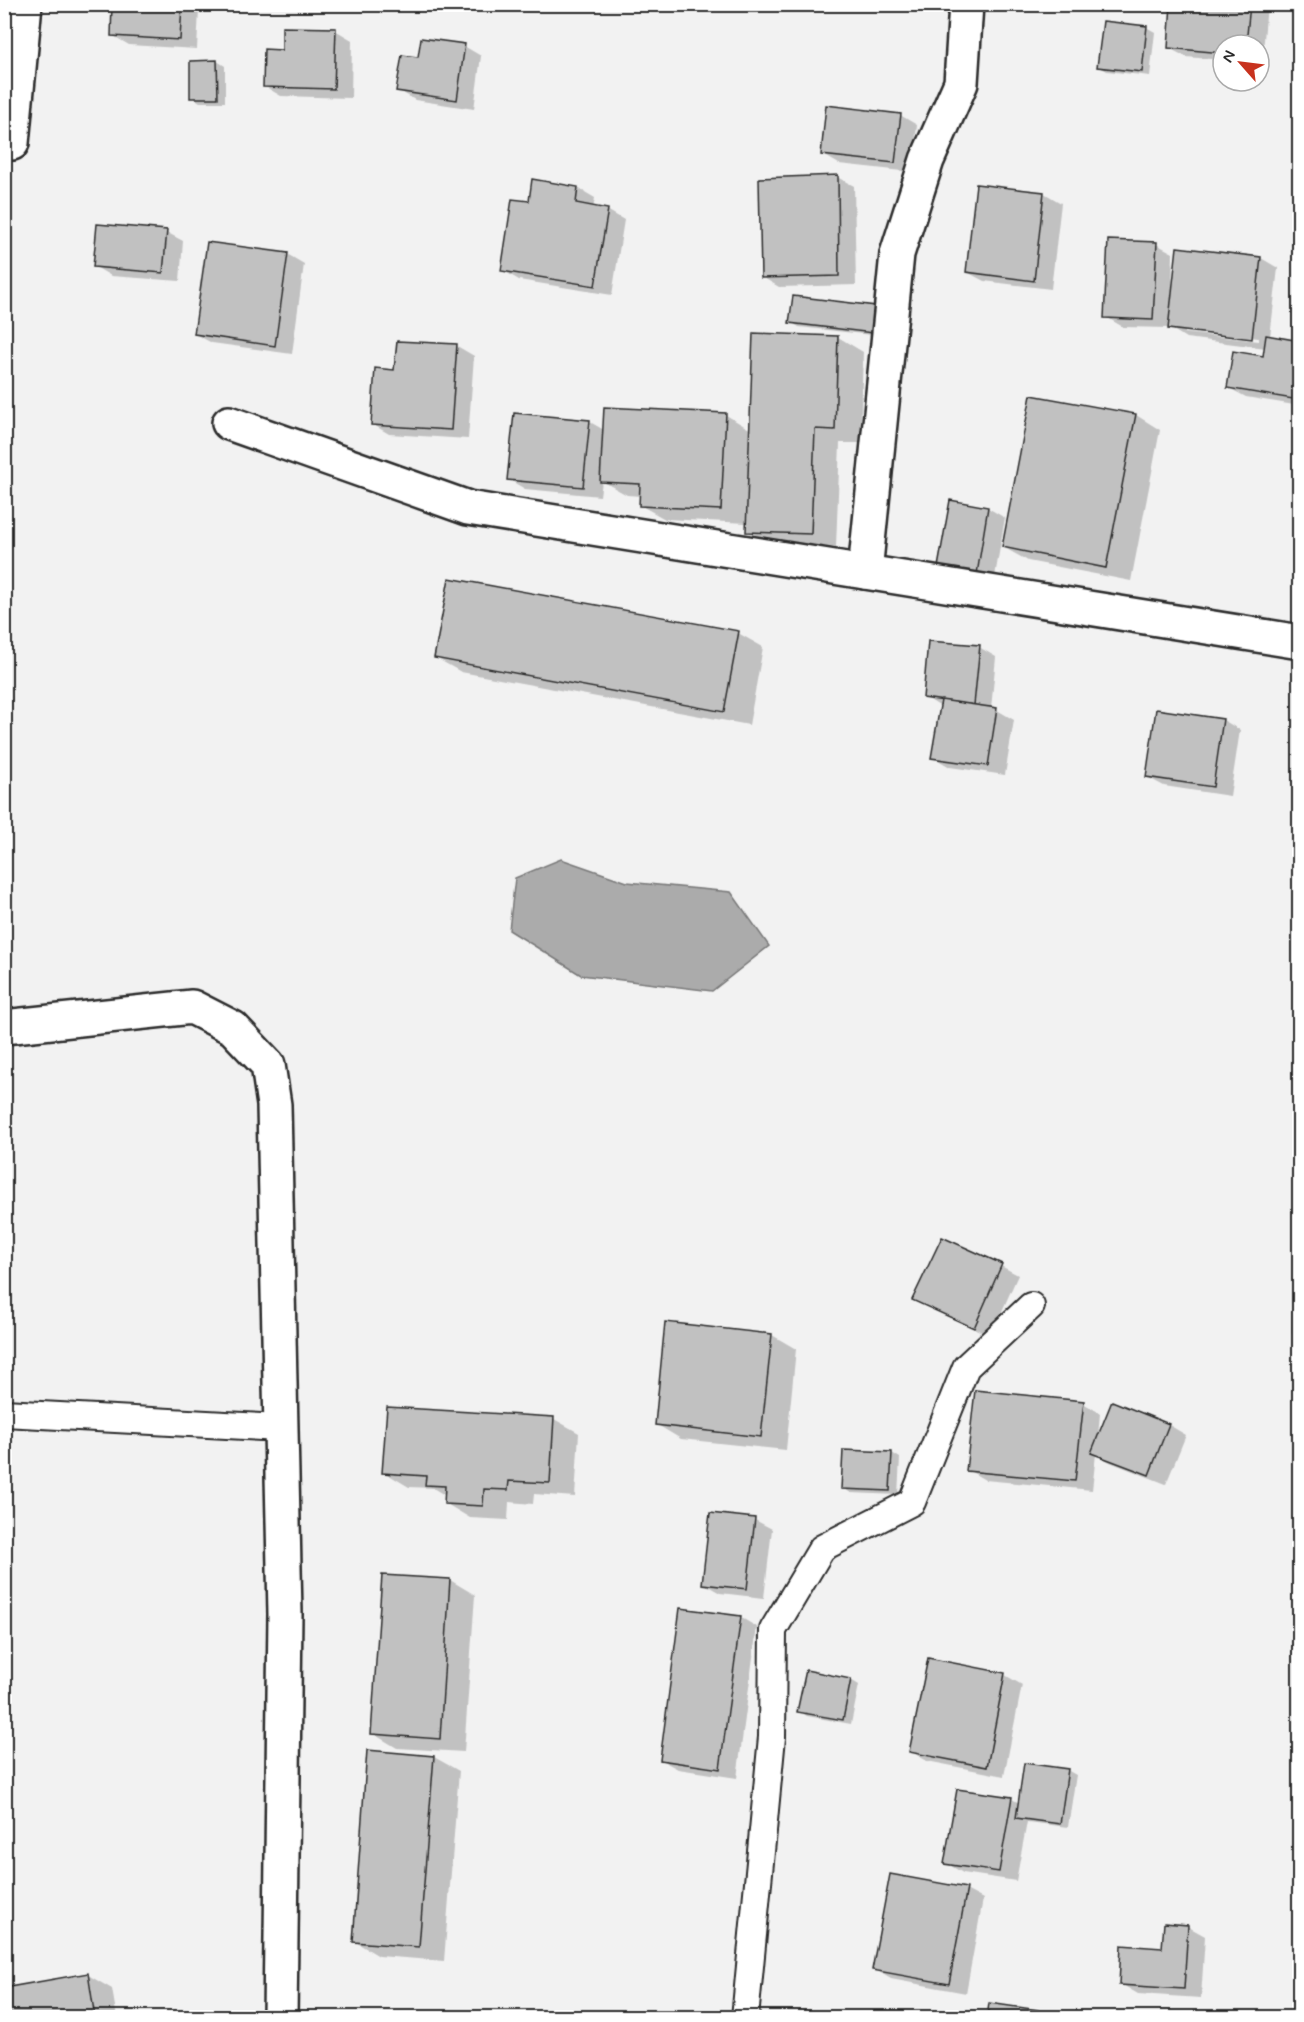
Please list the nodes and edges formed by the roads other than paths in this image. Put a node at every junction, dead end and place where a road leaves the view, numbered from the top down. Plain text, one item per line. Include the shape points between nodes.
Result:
1 (25, 4) edge
2 (966, 4) edge
3 (12, 143) dead end
4 (229, 423) dead end
5 (865, 572) junction
6 (1299, 642) edge
7 (4, 1027) edge
8 (1031, 1306) dead end
9 (4, 1413) edge
10 (281, 1428) junction
11 (280, 2018) edge
12 (745, 2018) edge

1 - 3 street
2 - 5 street via 961,83 927,160 897,254
4 - 5 street via 468,508
5 - 6 street
7 - 10 street via 192,1007 233,1028 268,1065 274,1105
8 - 12 lane via 966,1366 912,1502 822,1548 773,1630 772,1737
9 - 10 lane
10 - 11 street via 285,1614

